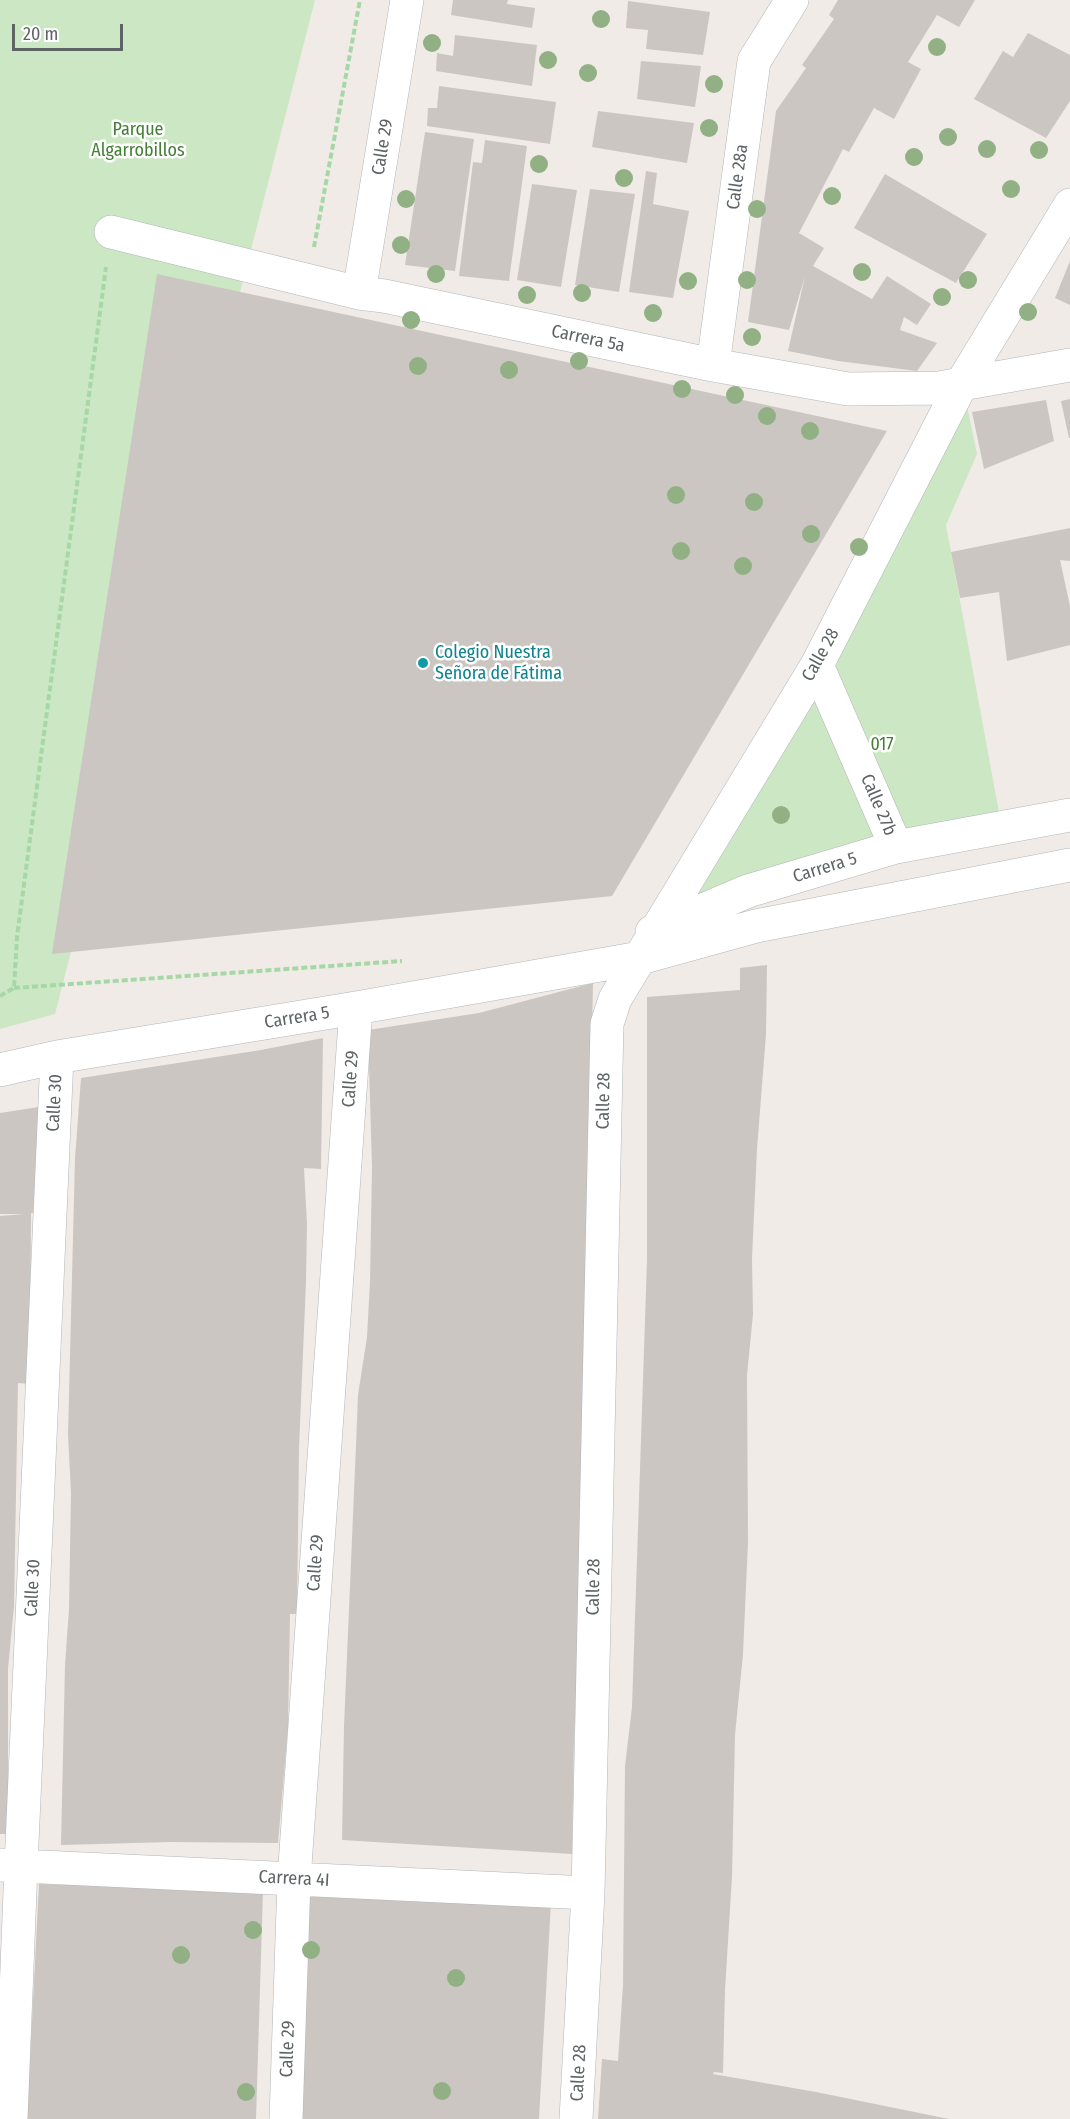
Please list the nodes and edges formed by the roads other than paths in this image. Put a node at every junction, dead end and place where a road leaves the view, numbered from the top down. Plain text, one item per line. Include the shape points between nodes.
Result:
1 (407, 0) edge
2 (762, 0) edge
3 (792, 0) edge
4 (754, 61) junction
5 (1070, 205) edge
6 (111, 231) road end
7 (359, 293) junction
8 (713, 365) junction
9 (1070, 365) edge
10 (962, 383) junction
11 (817, 664) junction
12 (1070, 815) edge
13 (896, 847) junction
14 (1070, 865) edge
15 (657, 929) junction
16 (640, 958) junction
17 (594, 966) junction
18 (356, 1008) junction
19 (57, 1057) junction
20 (0, 1070) edge
21 (10, 1865) edge
22 (294, 1879) junction
23 (588, 1893) junction
24 (11, 2119) edge
25 (286, 2119) edge
26 (576, 2119) edge

1 - 7 street, Calle 29
2 - 4 street
3 - 4 street, Calle 28a
4 - 8 street, Calle 28a
5 - 10 street, Calle 28
6 - 7 street, Carrera 5a
7 - 8 street, Carrera 5a
8 - 10 street, Carrera 5a via 848,389 939,388
9 - 10 street, Carrera 5a
10 - 11 street, Calle 28
11 - 13 street, Calle 27b
11 - 15 street, Calle 28
12 - 13 street, Carrera 5
13 - 15 street, Carrera 5 via 748,891
14 - 16 street, Carrera 5 via 756,926
15 - 16 street, Calle 28
15 - 17 street, Carrera 5
16 - 17 street, Carrera 5
16 - 23 street, Calle 28 via 615,999 606,1035
17 - 18 street, Carrera 5
18 - 19 street, Carrera 5
18 - 22 street, Calle 29
19 - 20 street, Carrera 5
19 - 21 street, Calle 30
21 - 22 street, Carrera 4I
21 - 24 street, Calle 30
22 - 23 street, Carrera 4I
22 - 25 street, Calle 29
23 - 26 street, Calle 28

